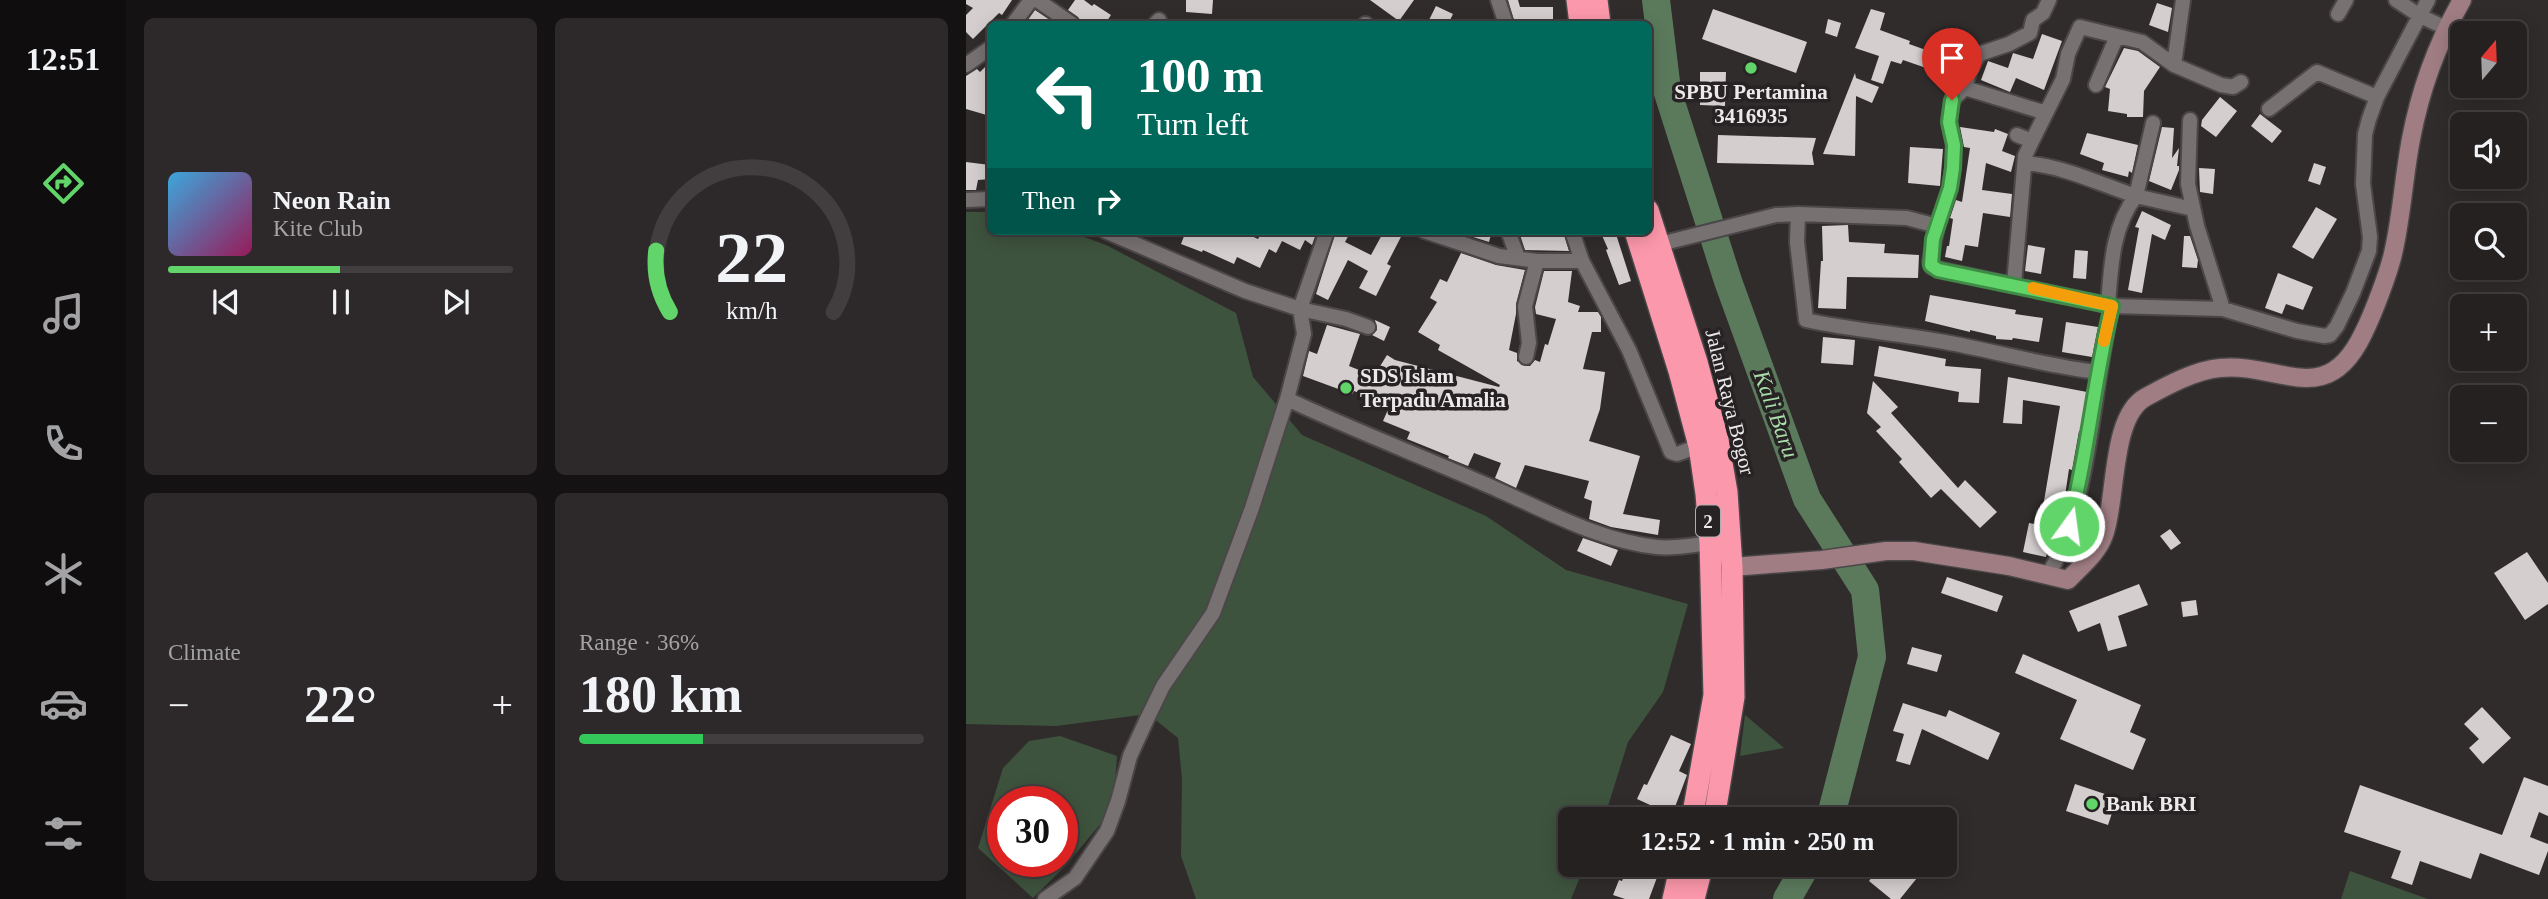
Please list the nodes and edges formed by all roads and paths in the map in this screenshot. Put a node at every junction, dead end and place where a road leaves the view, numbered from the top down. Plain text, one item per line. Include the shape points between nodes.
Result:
1 (1031, 0) edge
2 (1037, 0) edge
3 (1498, 0) edge
4 (1577, 0) edge
5 (1597, 0) edge
6 (2049, 0) edge
7 (2183, 0) edge
8 (2346, 0) edge
9 (2396, 0) edge
10 (2428, 0) edge
11 (2462, 0) edge
12 (2338, 14) dead end
13 (2420, 16) junction
14 (1015, 21) edge
15 (1068, 21) edge
16 (1505, 21) edge
17 (1580, 21) edge
18 (1600, 21) edge
19 (2446, 28) junction
20 (2117, 36) junction
21 (987, 50) edge
22 (966, 65) edge
23 (2174, 65) junction
24 (2241, 82) dead end
25 (2096, 85) dead end
26 (1965, 88) junction
27 (2377, 97) junction
28 (2269, 109) dead end
29 (2046, 113) junction
30 (2190, 120) dead end
31 (2153, 123) dead end
32 (2017, 135) dead end
33 (2032, 141) junction
34 (2025, 163) junction
35 (2136, 196) junction
36 (987, 199) edge
37 (966, 201) edge
38 (2193, 209) junction
39 (1798, 214) junction
40 (1937, 226) junction
41 (1114, 235) edge
42 (1326, 235) edge
43 (1436, 235) edge
44 (1509, 235) edge
45 (1573, 235) edge
46 (1645, 241) edge
47 (1518, 258) junction
48 (1537, 261) junction
49 (1582, 261) junction
50 (2014, 284) junction
51 (2110, 306) junction
52 (1300, 309) junction
53 (2223, 309) junction
54 (1368, 327) dead end
55 (1526, 357) dead end
56 (2098, 372) junction
57 (1287, 399) junction
58 (1699, 446) junction
59 (1710, 543) junction
60 (1732, 568) junction
61 (2048, 575) junction
62 (1694, 807) edge
63 (1716, 807) edge
64 (1678, 877) edge
65 (1700, 877) edge
66 (1045, 899) edge
67 (1673, 899) edge
68 (1694, 899) edge

1 - 14 street
2 - 15 street
3 - 16 street
4 - 17 highway
5 - 18 highway
6 - 26 street via 2033,20 2030,33 1979,54
7 - 23 street
8 - 12 street
9 - 13 street
10 - 13 street
11 - 19 street
13 - 19 street
13 - 27 street
19 - 61 street via 2411,138 2394,251 2363,335 2339,369 2322,377 2299,378 2222,368 2204,371 2143,398 2128,415 2101,542 2068,580
20 - 23 street via 2149,45
20 - 25 street
20 - 29 street via 2080,27
21 - 22 street
23 - 24 street via 2227,87
26 - 29 street
26 - 40 street via 1952,100 1953,168
27 - 28 street via 2317,72
27 - 53 street via 2363,156 2369,251 2333,331 2315,335
29 - 33 street
30 - 38 street via 2188,184
31 - 35 street
32 - 33 street
33 - 34 street
34 - 35 street via 2066,170
34 - 50 street
35 - 38 street
35 - 51 street via 2116,236
36 - 37 street
38 - 53 street
39 - 40 street via 1907,218
39 - 46 street
39 - 56 street via 1806,320
40 - 50 street via 1933,267
41 - 52 street via 1245,291
42 - 52 street
43 - 47 street
44 - 47 street
45 - 49 street
46 - 58 highway, Jalan Raya Bogor / 2
46 - 60 highway, Jalan Raya Bogor / 2 via 1697,362 1718,440
47 - 48 street
48 - 49 street
48 - 55 street via 1525,306 1530,343
49 - 58 street via 1629,350 1671,452
50 - 51 street
51 - 53 street
51 - 56 street
52 - 54 street
52 - 57 street via 1304,334
56 - 61 street via 2077,495
57 - 59 street via 1624,541 1659,547
57 - 66 street via 1213,613 1163,686 1130,756 1107,831 1075,878
58 - 59 highway, Jalan Raya Bogor / 2
59 - 62 highway, Jalan Raya Bogor / 2 via 1714,695
60 - 61 street via 1914,551
60 - 63 highway, Jalan Raya Bogor / 2 via 1734,697
64 - 67 highway
65 - 68 highway

